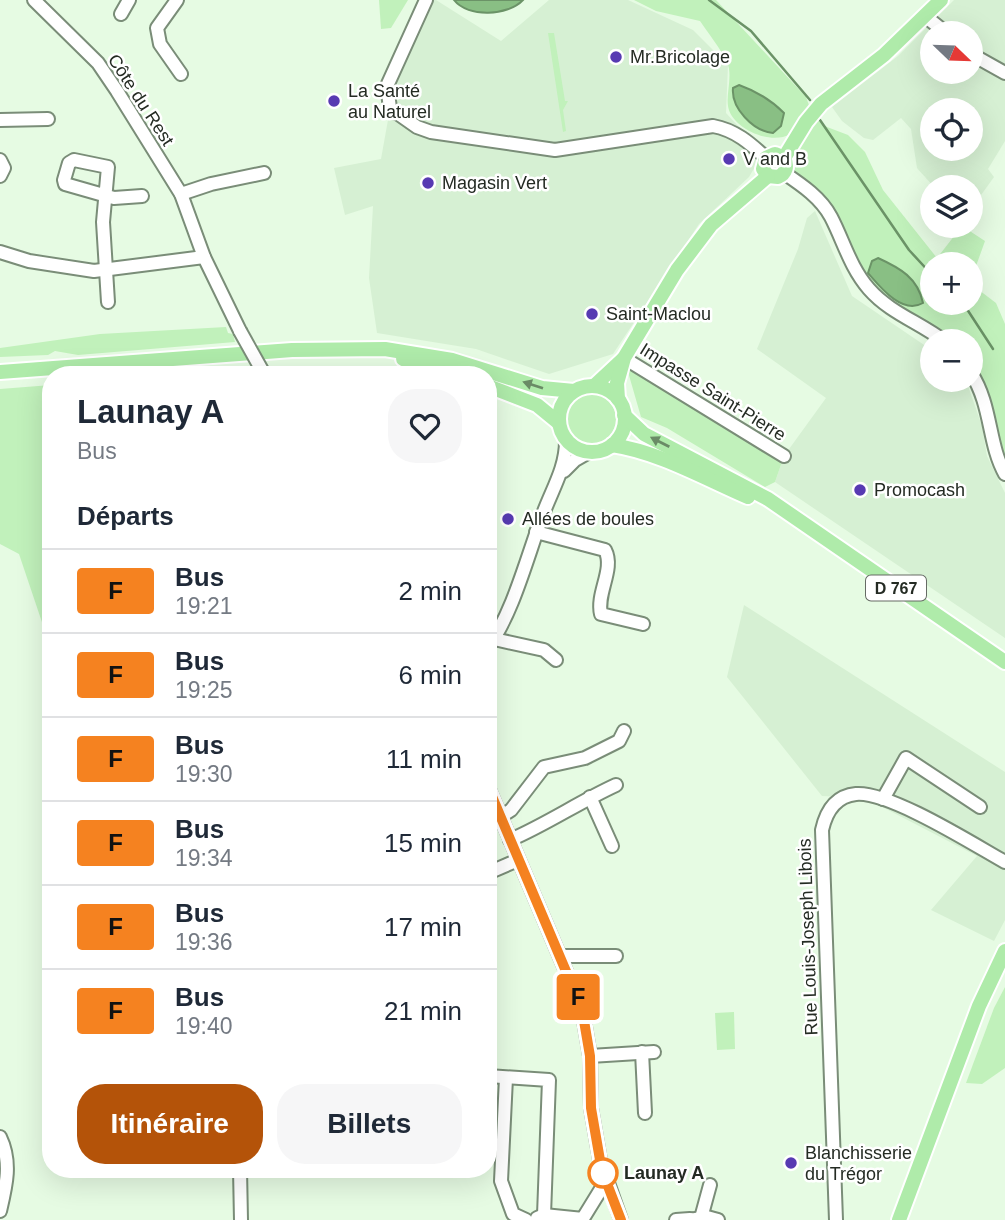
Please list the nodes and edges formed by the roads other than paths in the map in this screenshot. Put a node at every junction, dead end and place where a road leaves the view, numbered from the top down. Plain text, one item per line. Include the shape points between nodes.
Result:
1 (34, 0) edge
2 (129, 0) edge
3 (177, 0) edge
4 (426, 0) edge
5 (941, 0) edge
6 (121, 13) dead end
7 (925, 16) junction
8 (931, 21) edge
9 (984, 61) edge
10 (1005, 73) edge
11 (181, 74) dead end
12 (48, 119) dead end
13 (0, 120) edge
14 (766, 158) junction
15 (0, 160) edge
16 (784, 166) junction
17 (264, 173) dead end
18 (0, 176) edge
19 (768, 176) junction
20 (181, 194) junction
21 (142, 196) dead end
22 (0, 252) edge
23 (204, 257) junction
24 (106, 270) junction
25 (108, 302) dead end
26 (923, 329) edge
27 (357, 349) junction
28 (624, 358) junction
29 (80, 366) edge
30 (260, 366) edge
31 (427, 366) edge
32 (474, 366) edge
33 (42, 369) edge
34 (0, 372) edge
35 (497, 373) edge
36 (594, 386) junction
37 (497, 389) edge
38 (573, 391) junction
39 (979, 392) edge
40 (618, 399) junction
41 (624, 415) junction
42 (559, 423) junction
43 (566, 440) junction
44 (612, 445) junction
45 (589, 452) junction
46 (784, 456) dead end
47 (1005, 474) edge
48 (559, 477) junction
49 (788, 514) junction
50 (536, 533) junction
51 (643, 624) dead end
52 (497, 628) edge
53 (497, 644) edge
54 (556, 660) dead end
55 (1005, 663) edge
56 (624, 731) dead end
57 (615, 786) dead end
58 (590, 797) junction
59 (883, 799) junction
60 (979, 807) dead end
61 (497, 810) edge
62 (500, 817) junction
63 (510, 840) junction
64 (612, 846) dead end
65 (518, 860) junction
66 (1005, 862) edge
67 (497, 869) edge
68 (1005, 951) edge
69 (560, 956) junction
70 (616, 956) dead end
71 (590, 1056) junction
72 (497, 1077) edge
73 (506, 1078) junction
74 (645, 1113) dead end
75 (0, 1138) edge
76 (240, 1178) edge
77 (606, 1181) junction
78 (710, 1185) dead end
79 (612, 1199) junction
80 (0, 1212) edge
81 (544, 1215) junction
82 (585, 1215) edge
83 (620, 1218) edge
84 (694, 1219) edge
85 (240, 1220) edge
86 (528, 1220) edge
87 (676, 1220) edge
88 (719, 1220) edge
89 (836, 1220) edge
90 (899, 1220) edge

1 - 20 street, Côte du Rest via 98,63
2 - 6 street
3 - 11 street via 157,28 160,44
4 - 14 street via 387,86 390,108 417,127 555,150 718,127 753,145
5 - 7 main road
7 - 8 street
7 - 16 main road via 821,104 806,121
9 - 10 street
12 - 13 street
14 - 16 main road via 775,154
14 - 19 main road via 763,165
15 - 18 street via 4,168
16 - 19 main road via 778,177
16 - 26 street via 830,216 851,265 878,299
17 - 20 street
19 - 28 main road via 698,241
20 - 23 street, Côte du Rest
21 - 24 street via 114,198 107,194 103,222
22 - 24 street via 29,261
23 - 24 street
23 - 30 street, Côte du Rest, bridge
24 - 25 street
27 - 29 main road
27 - 31 main road
32 -> 27 main road via 431,355
28 - 36 main road
28 - 40 main road
28 - 46 street, Impasse Saint-Pierre
33 - 34 main road
38 -> 35 main road via 542,388
36 - 38 main road
36 - 40 main road
37 - 42 main road via 537,405
38 - 42 main road via 562,405
39 - 47 street
40 - 41 main road
41 - 44 main road via 622,432
49 -> 41 main road, D 767 via 747,486 644,434
42 - 43 main road
43 - 45 main road
43 - 48 street
44 - 45 main road
44 - 49 main road, D 767 via 659,459
45 - 48 street
48 - 50 street
49 - 55 main road, D 767
50 - 51 street via 605,550 609,560 601,614
50 - 52 street
53 - 54 street via 544,650
56 - 62 street via 620,741 585,758 544,767 511,810
57 - 58 street
58 - 63 street
58 - 64 street
59 - 60 street via 906,758
59 - 66 street, Rue Louis-Joseph Libois
59 - 89 street, Rue Louis-Joseph Libois via 865,794 842,798 826,813 822,830
61 - 62 street
62 - 63 street
63 - 65 street
65 - 67 street
65 - 69 street
68 - 90 main road via 979,1006
69 - 70 street
69 - 71 street via 582,1009
71 - 74 street via 648,1052
71 - 77 street via 591,1108
72 - 73 street
73 - 81 street via 549,1080
73 - 86 street via 501,1181 513,1213
75 - 80 street via 8,1157
76 - 85 street
77 - 79 street
77 - 82 street
78 - 84 street
79 - 82 street
79 - 83 street
81 - 82 street
81 - 86 street
84 - 87 street
84 - 88 street

